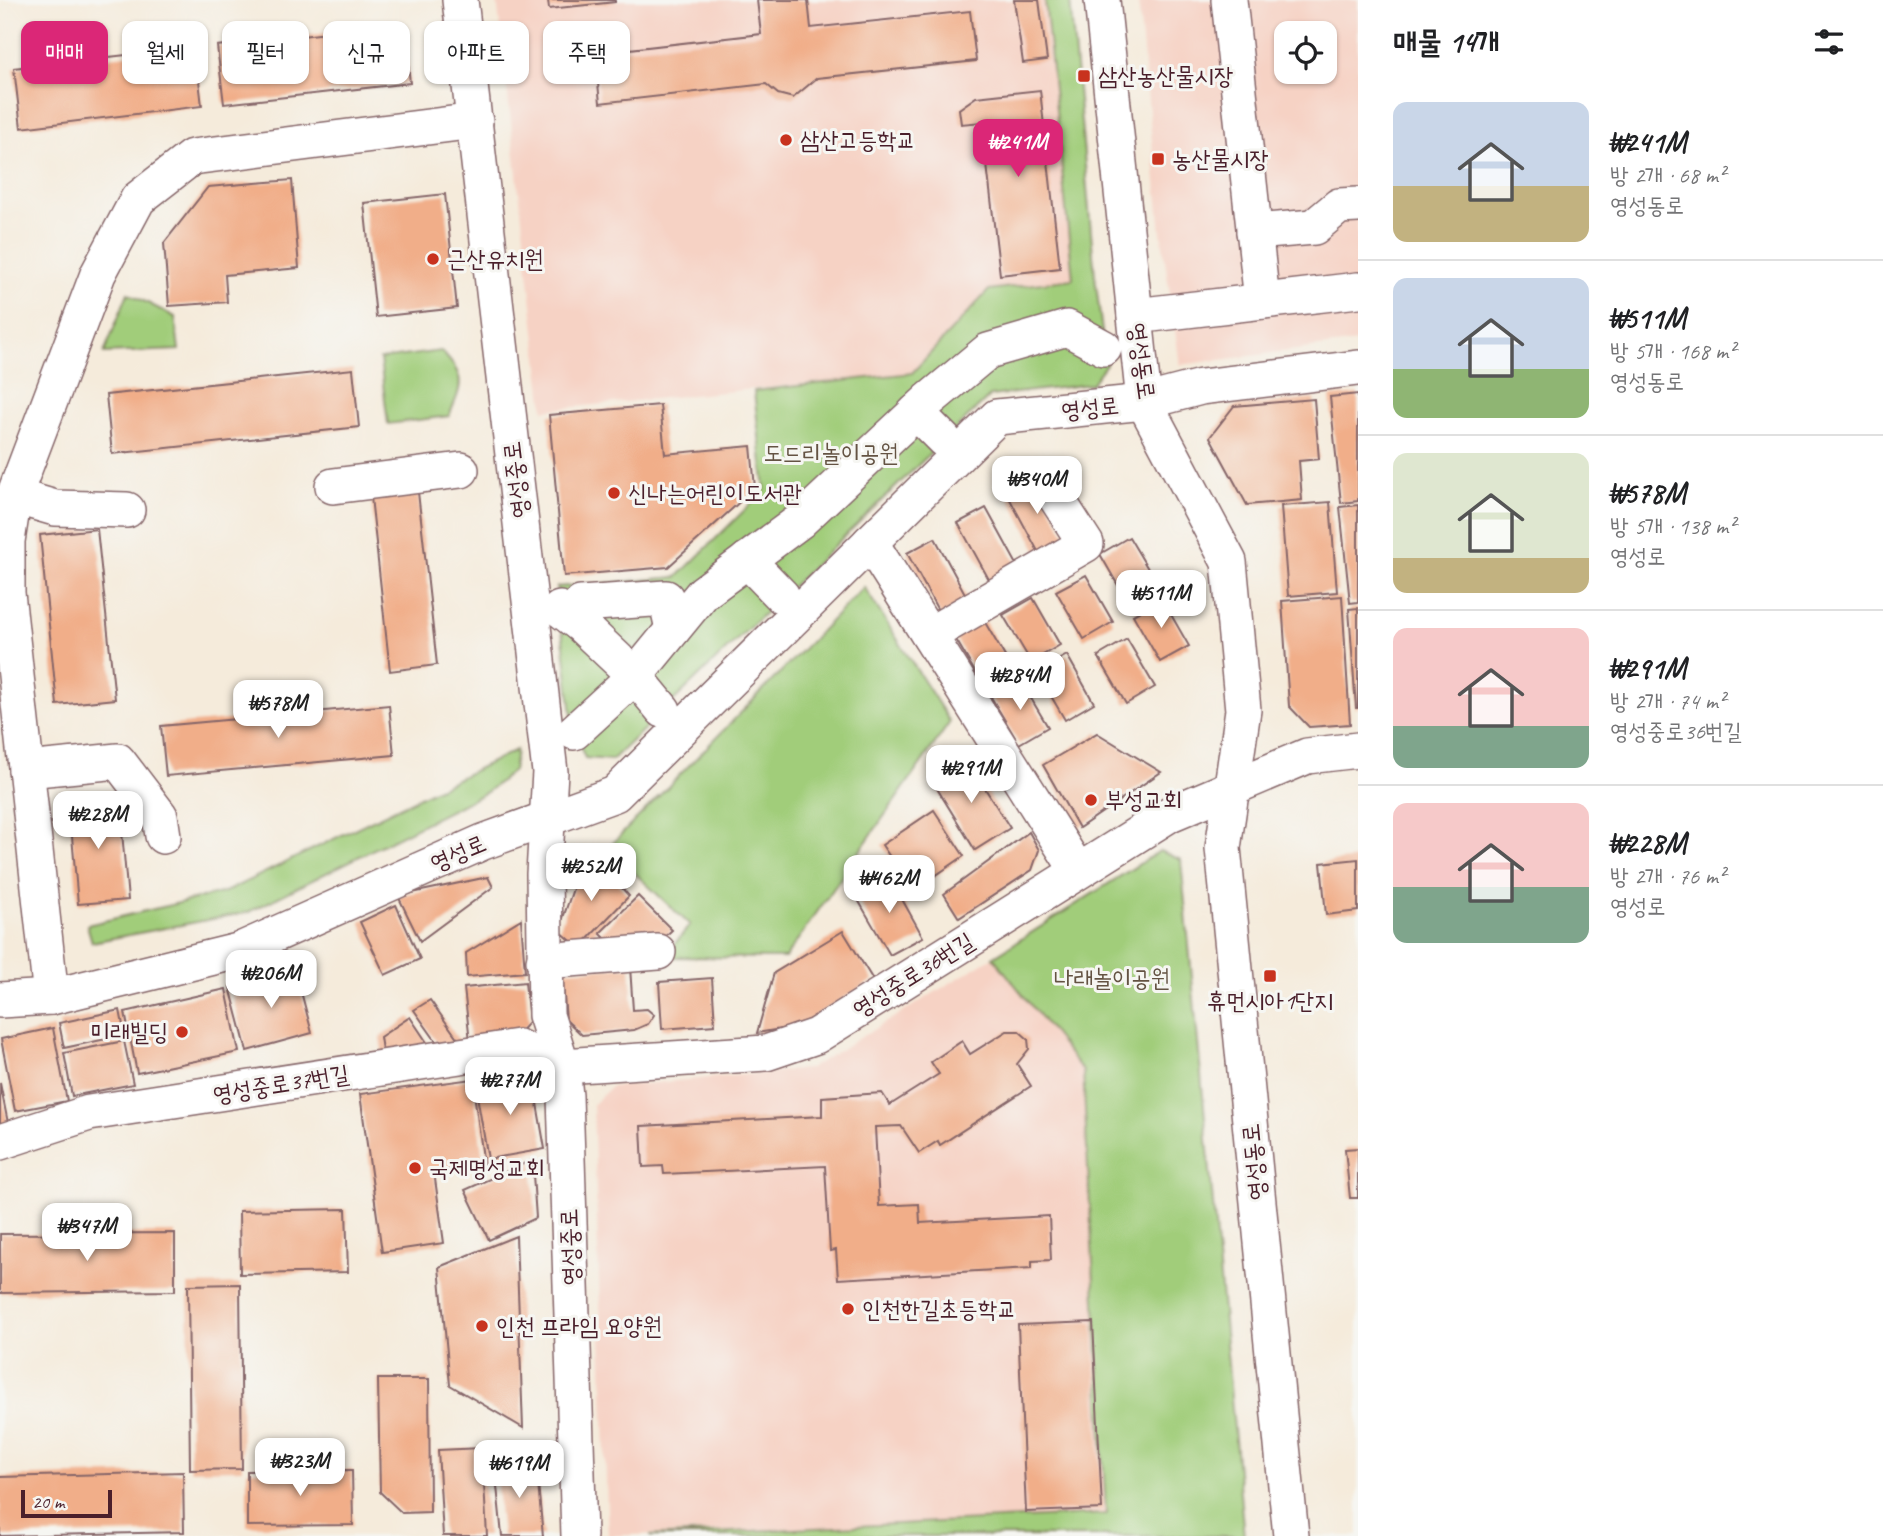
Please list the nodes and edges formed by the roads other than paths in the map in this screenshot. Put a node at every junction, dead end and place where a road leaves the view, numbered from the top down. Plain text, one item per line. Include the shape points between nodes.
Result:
1 (460, 0) edge
2 (1102, 0) edge
3 (1229, 0) edge
4 (475, 121) junction
5 (1358, 205) edge
6 (1254, 232) junction
7 (1357, 289) edge
8 (1262, 301) junction
9 (1135, 316) junction
10 (1104, 348) dead end
11 (1358, 368) edge
12 (1144, 402) junction
13 (916, 412) junction
14 (944, 440) dead end
15 (461, 470) dead end
16 (333, 486) dead end
17 (1050, 488) dead end
18 (14, 496) junction
19 (127, 510) dead end
20 (870, 542) junction
21 (747, 560) junction
22 (782, 596) dead end
23 (673, 629) junction
24 (929, 635) junction
25 (635, 676) junction
26 (663, 710) dead end
27 (574, 732) dead end
28 (1358, 750) edge
29 (26, 770) junction
30 (1232, 788) junction
31 (547, 818) junction
32 (163, 836) dead end
33 (1078, 871) junction
34 (658, 952) dead end
35 (544, 961) junction
36 (51, 997) junction
37 (0, 1000) edge
38 (562, 1066) junction
39 (0, 1142) edge
40 (579, 1536) edge
41 (1291, 1536) edge

1 - 4 street, 영성중로
2 - 9 street, 영성동로
3 - 6 street
4 - 18 street via 192,157 138,200 98,274
4 - 31 street, 영성중로 via 550,772
5 - 6 street via 1339,206 1314,227
6 - 8 street
7 - 8 street
8 - 9 street
9 - 12 street, 영성동로
10 - 13 street via 1066,328 988,351
11 - 12 street, 영성로 via 1201,387
12 - 20 street, 영성로 via 997,418
12 - 30 street, 영성동로 via 1228,562 1243,710
13 - 14 street
13 - 21 street via 800,521
15 - 16 street
17 - 24 street via 1086,544
18 - 19 street via 55,508
18 - 29 street via 7,541 7,593
20 - 24 street
20 - 31 street, 영성로 via 615,794
21 - 22 street
21 - 23 street via 703,593
23 - 25 street
23 - 25 street via 666,598 580,604 570,617
24 - 33 street
25 - 26 street
25 - 27 street
28 - 30 street via 1307,756
29 - 32 street via 118,761 160,816
29 - 36 street
30 - 33 street, 영성중로36번길 via 1170,814
30 - 41 street, 영성동로 via 1223,848
31 - 35 street, 영성중로
31 - 36 street, 영성로 via 238,951
33 - 38 street, 영성중로36번길 via 816,1036 766,1053
34 - 35 street
35 - 38 street, 영성중로 via 546,1015
36 - 37 street, 영성로
38 - 39 street, 영성중로37번길 via 518,1047 89,1113
38 - 40 street, 영성중로

